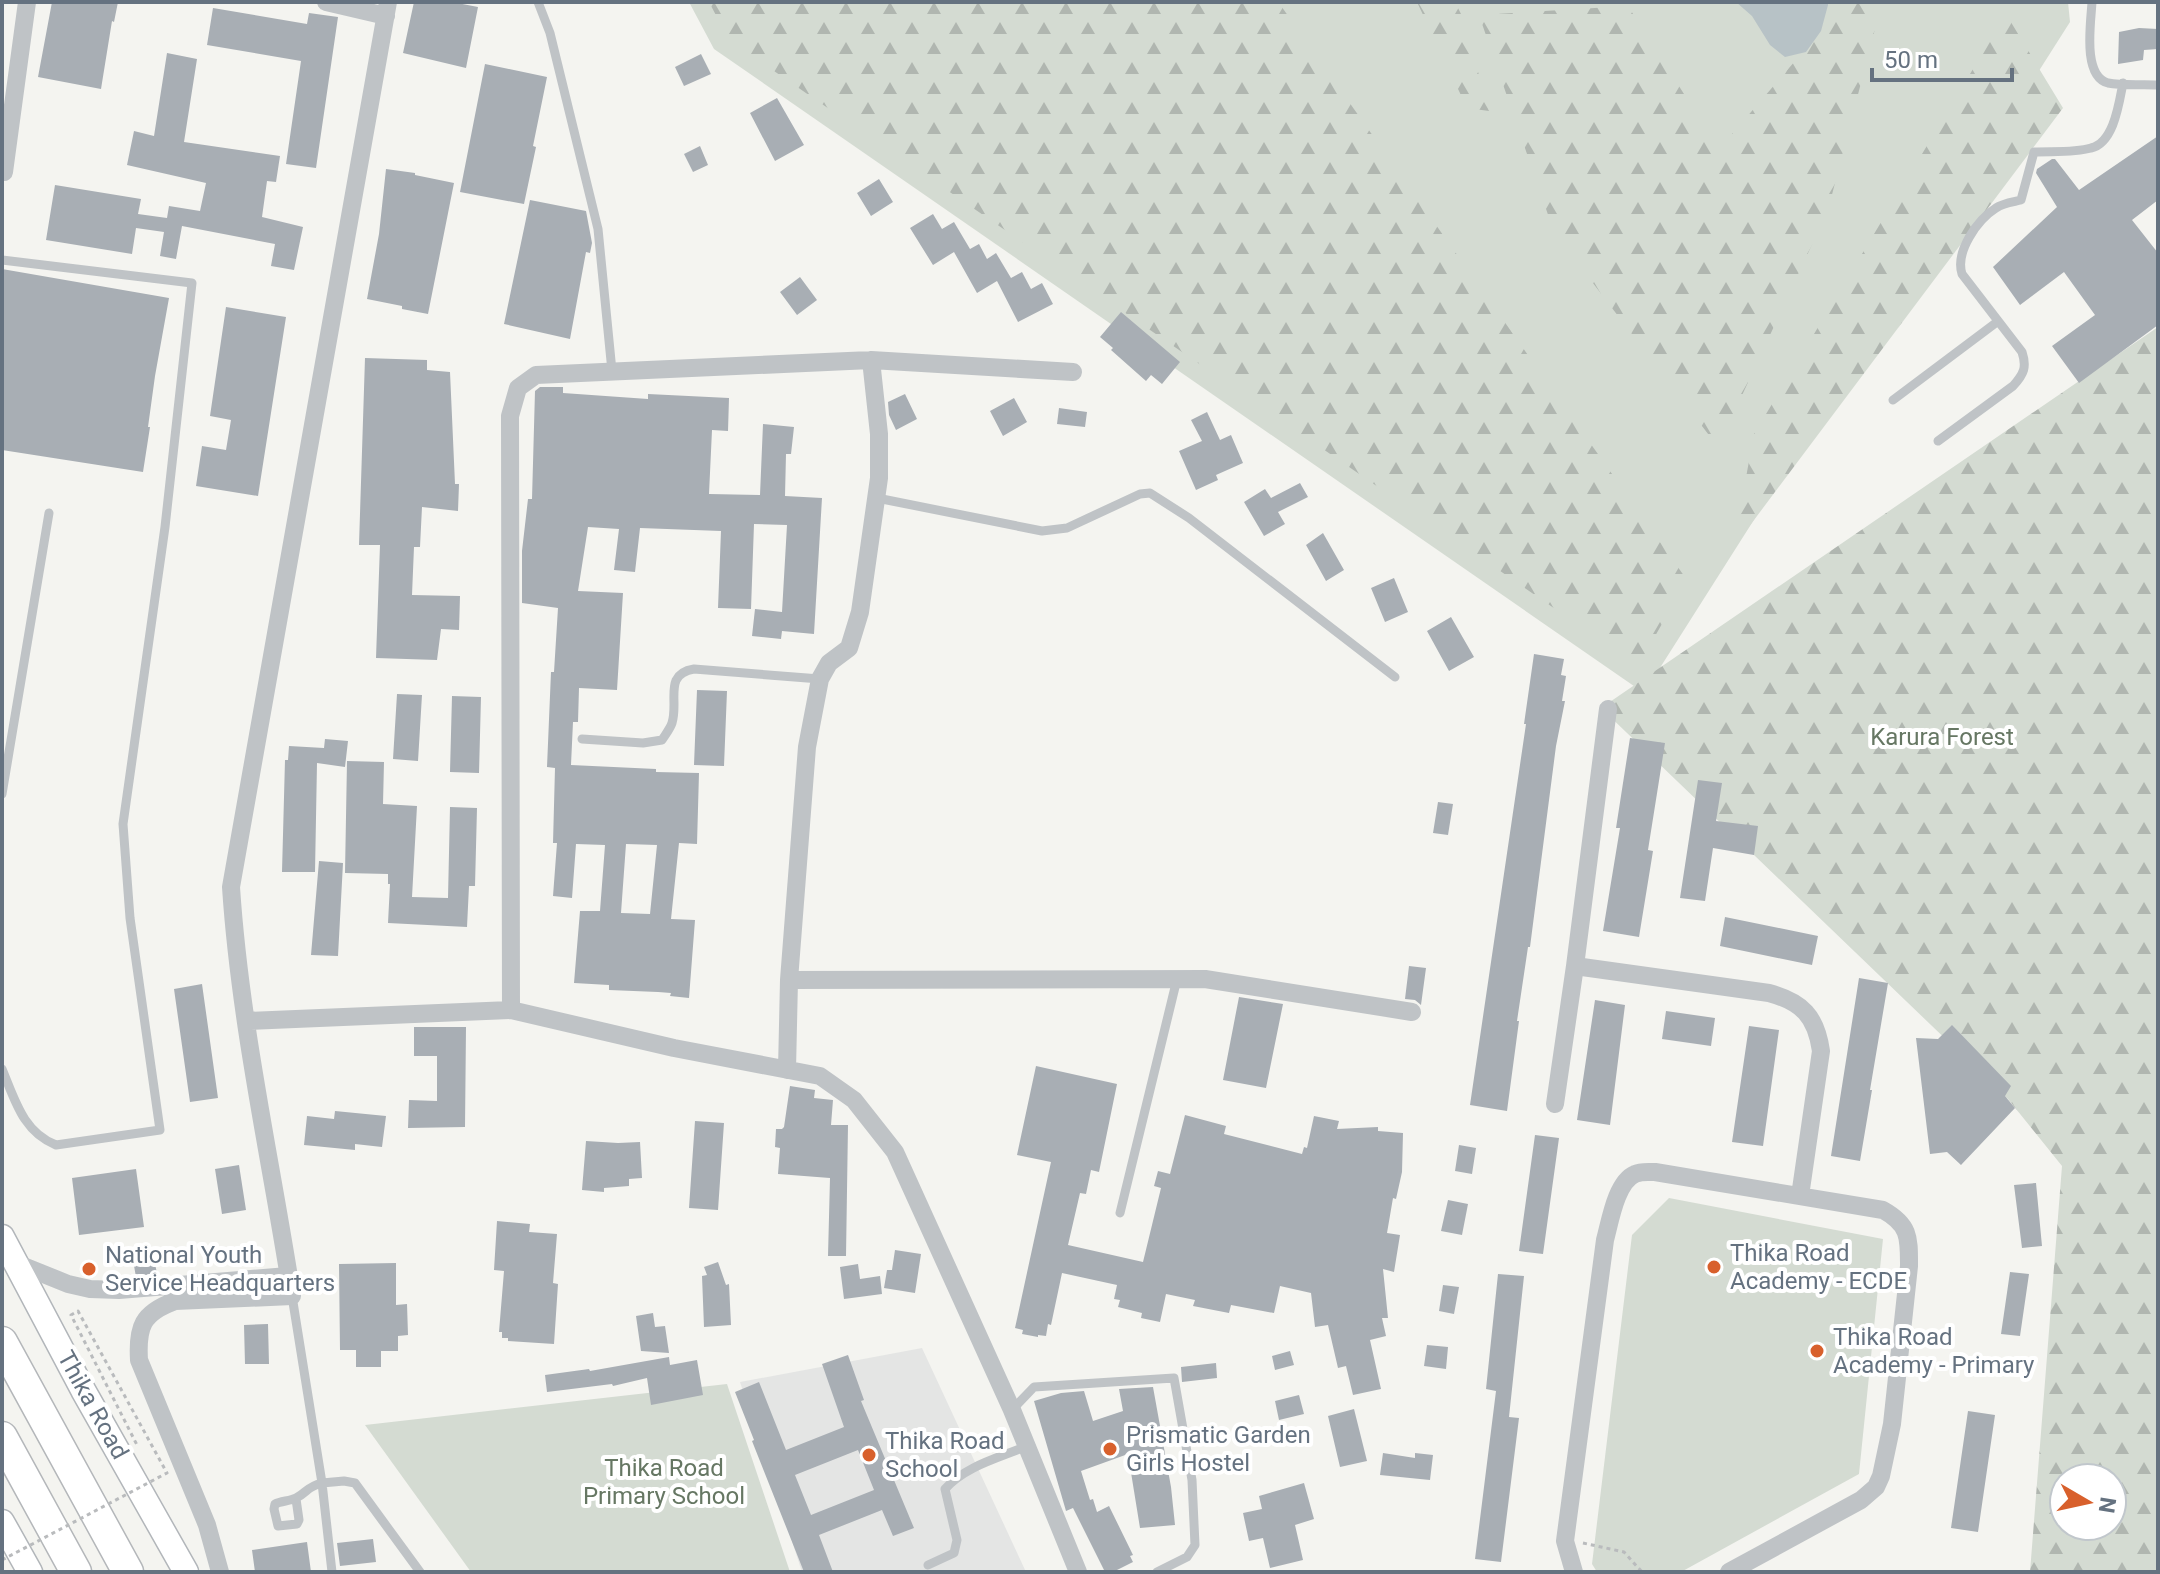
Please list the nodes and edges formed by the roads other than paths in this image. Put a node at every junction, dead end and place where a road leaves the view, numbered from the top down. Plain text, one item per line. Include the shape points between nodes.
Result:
1 (27, 2) edge
2 (326, 2) edge
3 (538, 2) edge
4 (2092, 2) edge
5 (387, 9) edge
6 (2123, 83) junction
7 (2158, 85) edge
8 (3, 177) edge
9 (2, 260) edge
10 (1997, 322) junction
11 (871, 360) junction
12 (612, 371) junction
13 (1073, 372) dead end
14 (1893, 400) dead end
15 (1938, 441) dead end
16 (877, 498) junction
17 (49, 513) dead end
18 (1395, 677) dead end
19 (820, 679) junction
20 (1608, 709) dead end
21 (582, 739) dead end
22 (2, 794) edge
23 (1575, 966) junction
24 (1177, 979) junction
25 (789, 980) junction
26 (511, 1010) junction
27 (1412, 1012) dead end
28 (246, 1021) junction
29 (2, 1069) edge
30 (787, 1070) junction
31 (1555, 1104) dead end
32 (1800, 1196) junction
33 (1120, 1213) dead end
34 (2, 1237) edge
35 (16, 1263) junction
36 (288, 1276) junction
37 (292, 1296) junction
38 (2, 1342) edge
39 (1012, 1410) junction
40 (2, 1437) edge
41 (1027, 1446) junction
42 (322, 1483) junction
43 (296, 1499) dead end
44 (2, 1522) edge
45 (928, 1565) dead end
46 (30, 1572) edge
47 (76, 1572) edge
48 (128, 1572) edge
49 (186, 1572) edge
50 (220, 1572) edge
51 (332, 1572) edge
52 (420, 1572) edge
53 (1078, 1572) edge
54 (1157, 1572) edge
55 (1574, 1572) edge
56 (1729, 1572) edge

1 - 8 street
2 - 5 street
3 - 12 lane via 598,229
4 - 6 lane via 2092,68 2098,78
5 - 28 street via 231,887
6 - 7 lane
6 - 10 lane via 2107,137 2094,148 2034,152 2021,200 1994,210 1967,241 1962,274
9 - 29 lane via 192,283 165,527 123,824 130,918 160,1130 56,1145 42,1140 22,1119
10 - 14 lane
10 - 15 lane via 2022,352 2022,377
11 - 12 street
11 - 13 street
11 - 16 street via 880,466
12 - 26 street via 536,375 518,388 510,416
16 - 18 lane via 1042,531 1067,528 1150,493
16 - 19 street via 854,635
17 - 22 lane
19 - 21 lane via 682,671 675,679 672,723 662,740
19 - 25 street via 807,747
20 - 23 street
23 - 31 street
23 - 32 street via 1769,993 1801,1007 1812,1020 1821,1051
24 - 25 street
24 - 27 street
24 - 33 lane
25 - 30 street
26 - 28 street
26 - 30 street
28 - 36 street
30 - 39 street via 820,1076 854,1100 895,1152
32 - 55 street via 1655,1172 1626,1180 1605,1240 1565,1541
32 - 56 street via 1883,1210 1904,1227 1909,1266 1892,1424 1876,1487
34 - 35 main road, Thika Road
35 - 36 street via 90,1289
35 - 49 main road, Thika Road
36 - 37 street
37 - 42 lane
37 - 50 street via 175,1301 143,1322 138,1338 139,1360 207,1525
38 - 48 highway, Thika Road
39 - 41 street
39 - 54 lane via 1034,1387 1174,1378 1192,1480 1195,1545 1187,1557
40 - 47 highway
41 - 45 lane via 966,1472 945,1489 956,1547
41 - 53 street
42 - 43 lane
42 - 51 lane
42 - 52 lane via 355,1483
44 - 46 main road

